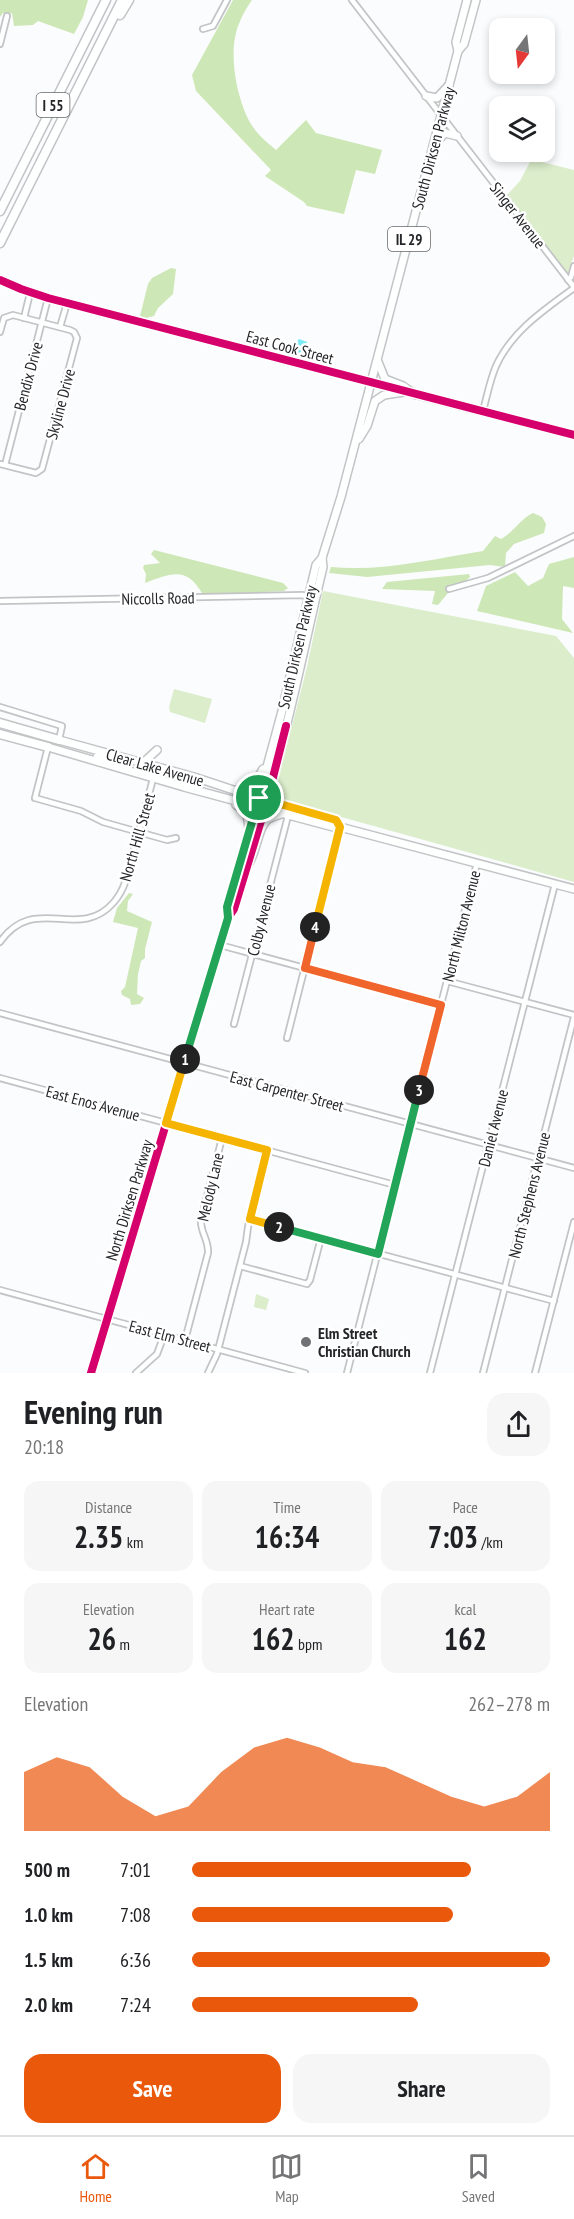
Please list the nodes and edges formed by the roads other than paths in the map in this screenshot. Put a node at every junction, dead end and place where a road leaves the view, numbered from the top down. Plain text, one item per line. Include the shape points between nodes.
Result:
1 (104, 0) edge
2 (122, 0) edge
3 (129, 0) edge
4 (227, 0) edge
5 (352, 0) edge
6 (467, 0) edge
7 (476, 0) edge
8 (7, 16) dead end
9 (203, 29) dead end
10 (0, 44) edge
11 (458, 51) junction
12 (83, 77) junction
13 (450, 82) junction
14 (426, 96) junction
15 (441, 116) junction
16 (457, 136) junction
17 (434, 144) junction
18 (0, 211) edge
19 (0, 243) edge
20 (574, 266) edge
21 (0, 280) edge
22 (568, 280) junction
23 (574, 287) edge
24 (30, 293) junction
25 (48, 298) junction
26 (67, 303) junction
27 (24, 318) junction
28 (42, 322) junction
29 (60, 327) junction
30 (0, 332) edge
31 (378, 358) junction
32 (371, 383) junction
33 (404, 392) junction
34 (416, 395) junction
35 (483, 411) junction
36 (574, 435) edge
37 (356, 443) junction
38 (2, 464) edge
39 (574, 536) edge
40 (449, 589) dead end
41 (311, 597) junction
42 (0, 601) edge
43 (0, 707) edge
44 (1, 723) edge
45 (0, 734) edge
46 (59, 740) junction
47 (48, 747) junction
48 (157, 750) dead end
49 (269, 759) junction
50 (139, 762) junction
51 (154, 775) junction
52 (273, 780) junction
53 (184, 787) junction
54 (235, 790) junction
55 (259, 798) junction
56 (267, 798) junction
57 (260, 808) junction
58 (284, 815) junction
59 (320, 816) junction
60 (340, 827) junction
61 (249, 829) junction
62 (139, 831) junction
63 (176, 838) dead end
64 (477, 863) junction
65 (247, 866) junction
66 (555, 884) junction
67 (574, 889) edge
68 (228, 918) junction
69 (0, 942) edge
70 (220, 945) junction
71 (252, 953) junction
72 (305, 968) junction
73 (447, 981) junction
74 (526, 1002) junction
75 (441, 1005) junction
76 (0, 1013) edge
77 (574, 1016) edge
78 (234, 1024) dead end
79 (287, 1038) dead end
80 (184, 1063) junction
81 (0, 1078) edge
82 (166, 1123) junction
83 (411, 1124) junction
84 (222, 1138) junction
85 (489, 1145) junction
86 (267, 1150) junction
87 (538, 1158) junction
88 (574, 1168) edge
89 (395, 1185) junction
90 (250, 1219) junction
91 (574, 1222) edge
92 (321, 1238) junction
93 (378, 1254) junction
94 (240, 1266) junction
95 (456, 1275) junction
96 (505, 1288) junction
97 (0, 1290) edge
98 (554, 1301) junction
99 (107, 1319) junction
100 (164, 1335) junction
101 (185, 1340) junction
102 (218, 1349) junction
103 (91, 1373) edge
104 (136, 1373) edge
105 (208, 1373) edge
106 (305, 1373) edge
107 (347, 1373) edge
108 (430, 1373) edge
109 (483, 1373) edge
110 (535, 1373) edge

1 - 18 highway, I 55
2 - 12 highway, I 55
3 - 12 highway
4 - 9 street via 213,26
5 - 14 street, Singer Avenue
6 - 11 main road, South Dirksen Parkway / IL 29 via 456,42
7 - 11 main road, South Dirksen Parkway / IL 29 via 464,44
8 - 10 street
11 - 13 main road, South Dirksen Parkway / IL 29
12 - 19 highway, I 55
13 - 14 main road via 437,98
13 - 15 main road, South Dirksen Parkway / IL 29
14 - 15 street, Singer Avenue
15 - 16 street, Singer Avenue
15 - 17 main road, South Dirksen Parkway / IL 29
16 - 17 main road via 445,133
16 - 22 street, Singer Avenue
17 - 31 main road, South Dirksen Parkway / IL 29
20 - 22 street
21 - 24 street, East Cook Street
22 - 23 street, Singer Avenue
23 - 35 street via 524,326 506,348
24 - 25 street, East Cook Street
24 - 27 street
25 - 26 street, East Cook Street
25 - 28 street, Bendix Drive
26 - 29 street
26 - 32 street, East Cook Street
27 - 28 street
27 - 30 street via 4,318
28 - 29 street
28 - 38 street, Bendix Drive
29 - 38 street, Skyline Drive via 72,331 76,340 44,467 33,473
31 - 32 main road, South Dirksen Parkway / IL 29
31 - 34 main road via 385,379
32 - 33 main road, East Cook Street
32 - 37 main road, South Dirksen Parkway / IL 29
33 - 34 main road, East Cook Street
33 - 37 main road via 384,395 375,401 367,426
34 - 35 main road, East Cook Street
35 - 36 main road, East Cook Street
37 - 41 main road, South Dirksen Parkway / IL 29 via 342,497 322,558 316,565
39 - 40 street via 498,574
41 - 42 street, Niccolls Road
41 - 49 main road, South Dirksen Parkway / IL 29
41 - 52 main road, South Dirksen Parkway / IL 29
43 - 46 street via 62,726
44 - 46 highway, Clear Lake Avenue
45 - 47 highway
46 - 50 main road, Clear Lake Avenue
47 - 51 main road via 117,760
47 - 62 street via 36,798
48 - 50 main road
49 - 54 main road via 252,786
49 - 55 main road, South Dirksen Parkway / IL 29
50 - 51 main road, Clear Lake Avenue
51 - 53 main road, Clear Lake Avenue
51 - 54 main road, Clear Lake Avenue via 214,783
51 - 62 street, North Hill Street
52 - 56 main road, South Dirksen Parkway / IL 29
52 - 59 main road via 279,800
53 - 57 main road, Clear Lake Avenue
53 - 61 main road via 189,792 241,806 248,816
54 - 55 main road, Clear Lake Avenue
55 - 56 main road, Clear Lake Avenue
55 - 57 main road, South Dirksen Parkway / IL 29
56 - 57 main road, North Dirksen Parkway / IL 29
56 - 59 main road, Clear Lake Avenue
57 - 58 main road, Clear Lake Avenue
57 - 61 main road, North Dirksen Parkway / IL 29
57 - 65 main road, North Dirksen Parkway / IL 29
58 - 60 main road, Clear Lake Avenue
58 - 65 main road via 270,818 264,824
58 - 71 street, Colby Avenue
59 - 60 main road, Clear Lake Avenue via 336,820
60 - 64 main road, Clear Lake Avenue
60 - 72 street
61 - 68 main road, North Dirksen Parkway / IL 29 via 227,907
62 - 63 street via 167,840
62 - 69 street, North Hill Street via 121,892 105,910 80,920 32,918 11,929
64 - 66 main road, Clear Lake Avenue
64 - 73 street, North Milton Avenue
65 - 68 main road, North Dirksen Parkway / IL 29
66 - 67 main road, Clear Lake Avenue
66 - 74 street, Daniel Avenue
68 - 70 main road, North Dirksen Parkway / IL 29
70 - 71 street
70 - 80 main road, North Dirksen Parkway / IL 29
71 - 72 street
71 - 78 street, Colby Avenue
72 - 75 street
72 - 79 street
73 - 74 street
73 - 75 street, North Milton Avenue
74 - 77 street
74 - 85 street, Daniel Avenue
75 - 83 street, North Milton Avenue
76 - 80 street, East Carpenter Street
77 - 87 street, North Stephens Avenue
80 - 82 main road, North Dirksen Parkway / IL 29
80 - 83 street, East Carpenter Street
81 - 82 street, East Enos Avenue
82 - 84 street, East Enos Avenue
82 - 99 main road, North Dirksen Parkway / IL 29
83 - 85 street, East Carpenter Street
83 - 89 street, North Milton Avenue
84 - 86 street, East Enos Avenue
84 - 101 street, Melody Lane via 201,1220 208,1253
85 - 87 street, East Carpenter Street
85 - 95 street, Daniel Avenue
86 - 89 street, East Enos Avenue
86 - 90 street
87 - 88 street, East Carpenter Street
87 - 96 street, North Stephens Avenue
89 - 93 street, North Milton Avenue
90 - 92 street
90 - 94 street
91 - 98 street
92 - 93 street
92 - 94 street via 307,1284
93 - 95 street
93 - 107 street, North Milton Avenue
94 - 102 street
95 - 96 street
95 - 108 street, Daniel Avenue
96 - 98 street
96 - 109 street, North Stephens Avenue
97 - 99 street, East Elm Street
98 - 110 street
99 - 100 street, East Elm Street
99 - 103 main road, North Dirksen Parkway / IL 29
100 - 101 street, East Elm Street
100 - 104 street via 157,1354
101 - 102 street, East Elm Street
102 - 105 street
102 - 106 street, East Elm Street

